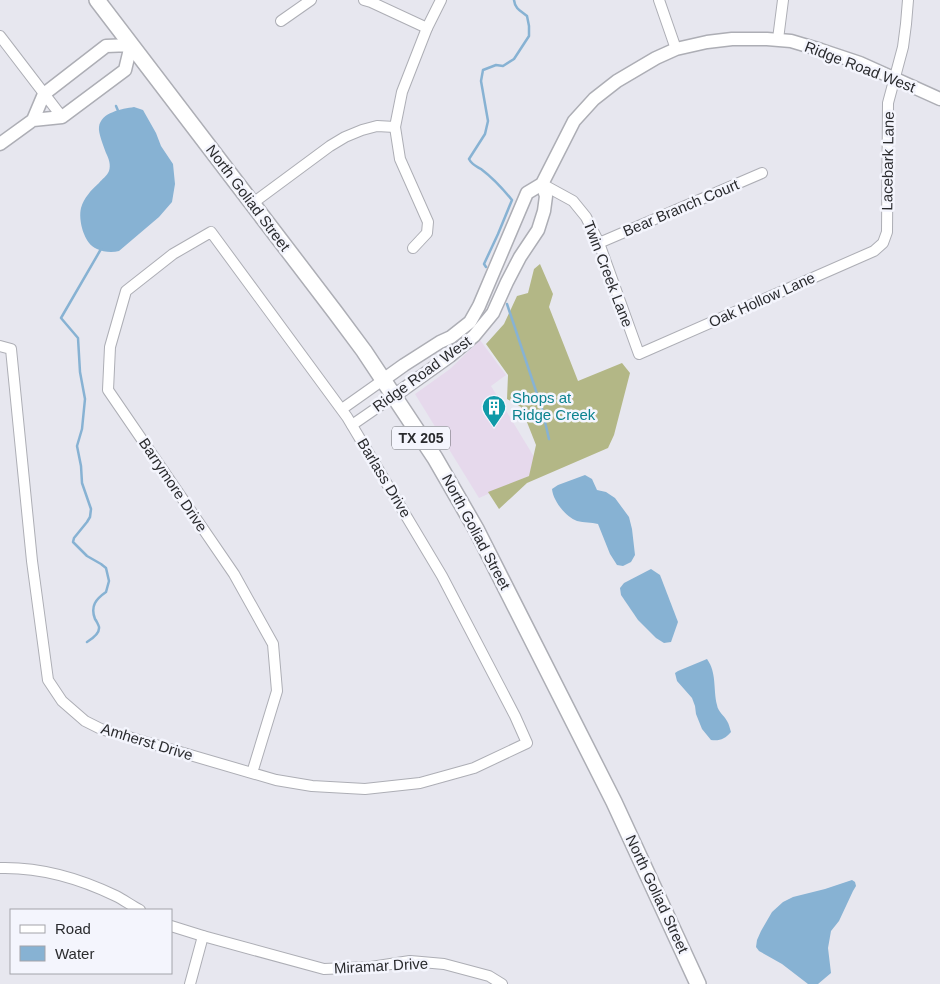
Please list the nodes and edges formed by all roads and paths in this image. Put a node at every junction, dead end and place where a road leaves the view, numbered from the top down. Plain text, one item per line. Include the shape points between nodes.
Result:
1 (97, 0) edge
2 (311, 0) edge
3 (364, 0) edge
4 (442, 0) edge
5 (659, 0) edge
6 (782, 0) edge
7 (908, 0) edge
8 (281, 21) dead end
9 (427, 28) junction
10 (0, 36) edge
11 (778, 40) junction
12 (131, 45) junction
13 (676, 49) junction
14 (895, 79) junction
15 (44, 94) junction
16 (940, 99) edge
17 (62, 117) junction
18 (33, 120) junction
19 (395, 127) junction
20 (0, 144) edge
21 (762, 173) dead end
22 (542, 184) junction
23 (253, 203) junction
24 (211, 232) joint
25 (599, 243) junction
26 (883, 243) joint
27 (413, 248) dead end
28 (452, 337) junction
29 (0, 346) edge
30 (460, 347) junction
31 (638, 354) joint
32 (383, 380) junction
33 (394, 396) junction
34 (342, 409) junction
35 (352, 425) junction
36 (527, 742) joint
37 (252, 773) junction
38 (0, 868) edge
39 (138, 909) edge
40 (172, 926) edge
41 (203, 936) junction
42 (190, 984) edge
43 (502, 984) edge
44 (698, 984) edge

1 - 12 main road, North Goliad Street / TX 205
2 - 8 street
3 - 9 street
4 - 9 street
5 - 13 street
6 - 11 street
7 - 14 street, Lacebark Lane via 903,47
9 - 19 street via 402,92
10 - 15 street
11 - 13 street, Ridge Road West via 732,39
11 - 14 street, Ridge Road West via 822,50
12 - 15 street via 106,46
12 - 17 street via 125,70
12 - 23 main road, North Goliad Street / TX 205
13 - 22 street, Ridge Road West via 617,81 589,105 574,121
14 - 16 street, Ridge Road West
14 - 26 street, Lacebark Lane via 888,104 887,232
15 - 17 street
15 - 18 street
17 - 18 street
18 - 20 street
19 - 23 street via 377,126 345,137
19 - 27 street via 400,159 428,222 427,233
21 - 25 street, Bear Branch Court
22 - 25 street, Twin Creek Lane via 573,201 586,217
22 - 28 street, Ridge Road West via 526,193 479,306 470,322
22 - 30 street, Ridge Road West via 546,196 538,230 493,313
23 - 32 main road, North Goliad Street / TX 205
24 - 34 street, Barlass Drive
24 - 37 street, Barrymore Drive via 173,254 126,291 110,347 108,390 234,574 273,644 277,691
25 - 31 street, Twin Creek Lane
26 - 31 street, Oak Hollow Lane via 874,251
28 - 30 street
28 - 32 street, Ridge Road West
29 - 37 street, Amherst Drive via 11,349 32,561 48,680 62,701 85,721 101,729
30 - 33 street, Ridge Road West
32 - 33 main road, North Goliad Street / TX 205
32 - 34 street, Ridge Road West
33 - 35 street, Ridge Road West
33 - 44 main road, North Goliad Street / TX 205 via 476,529 610,793
34 - 35 street, Barlass Drive
35 - 36 street, Barlass Drive via 442,576
36 - 37 street, Amherst Drive via 474,768 420,783 365,789 312,786
38 - 39 street via 73,878
40 - 41 street, Miramar Drive
41 - 42 street
41 - 43 street, Miramar Drive via 324,969 410,961 444,964 489,976

